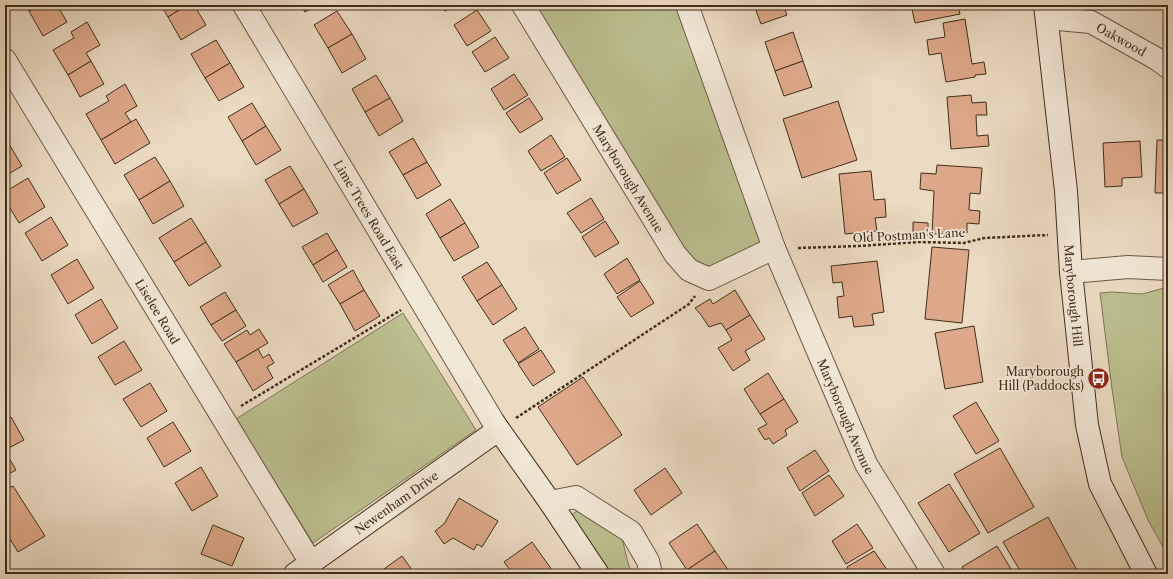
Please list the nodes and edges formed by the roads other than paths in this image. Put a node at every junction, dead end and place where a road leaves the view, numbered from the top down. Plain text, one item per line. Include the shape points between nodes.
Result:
1 (244, 5) edge
2 (523, 5) edge
3 (687, 5) edge
4 (1046, 11) edge
5 (5, 60) edge
6 (1168, 67) edge
7 (774, 248) junction
8 (1168, 270) edge
9 (1071, 272) junction
10 (496, 427) junction
11 (550, 502) junction
12 (303, 568) edge
13 (598, 574) edge
14 (651, 574) edge
15 (934, 574) edge
16 (1146, 574) edge

1 - 10 street, Lime Trees Road East
2 - 7 street, Maryborough Avenue via 675,254 689,270 709,278
3 - 7 street, Maryborough Avenue
4 - 6 street, Oakwood via 1091,22
4 - 9 street, Maryborough Hill via 1066,191
5 - 12 street, Liselee Road via 222,418
7 - 15 street, Maryborough Avenue via 866,464
8 - 9 street via 1128,267
9 - 16 street, Maryborough Hill via 1087,425 1100,484
10 - 11 street, Lime Trees Road East
10 - 12 street, Newenham Drive
11 - 13 street, Lime Trees Road East
11 - 14 street via 576,497 631,532 648,561

